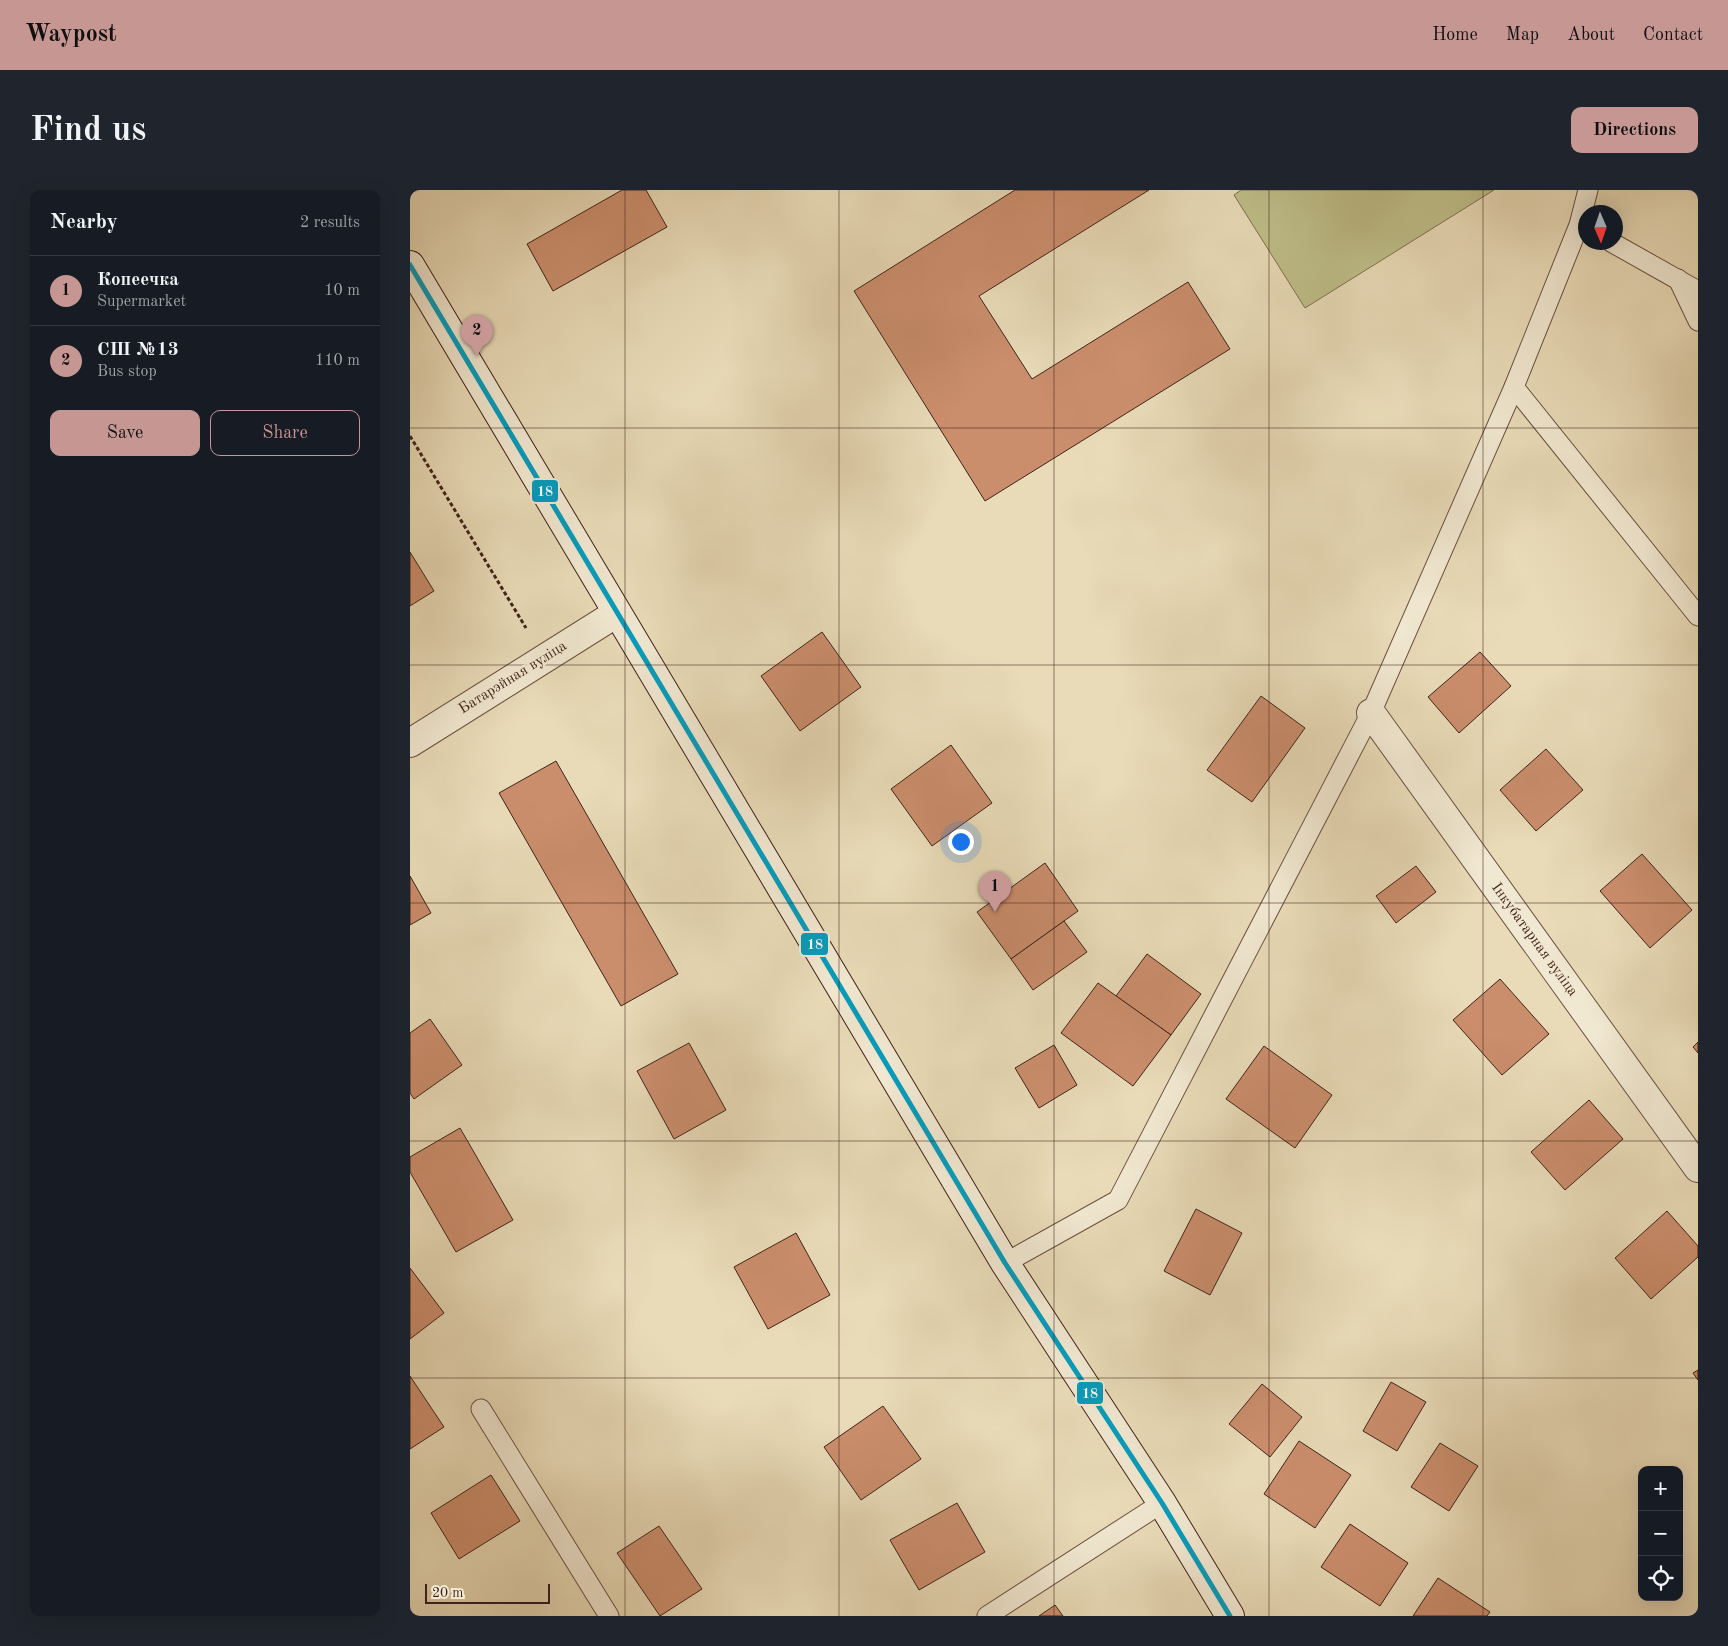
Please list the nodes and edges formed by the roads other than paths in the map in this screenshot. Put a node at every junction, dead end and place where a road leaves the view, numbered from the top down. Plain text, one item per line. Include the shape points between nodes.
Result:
1 (1588, 190) edge
2 (1586, 205) edge
3 (1578, 236) edge
4 (1623, 249) edge
5 (410, 265) edge
6 (1678, 280) junction
7 (1698, 291) edge
8 (1698, 321) edge
9 (1514, 387) junction
10 (617, 613) junction
11 (1698, 616) edge
12 (1371, 713) junction
13 (410, 743) edge
14 (1698, 1168) edge
15 (1005, 1263) junction
16 (481, 1409) dead end
17 (1162, 1503) junction
18 (609, 1616) edge
19 (987, 1616) edge
20 (1230, 1616) edge

1 - 2 lane
3 - 9 lane
4 - 6 lane
5 - 10 street
6 - 7 lane
6 - 8 lane
9 - 11 lane
9 - 12 lane
10 - 13 street, Батарэйная вуліца
10 - 15 street
12 - 14 street, Інкубатарная вуліца
12 - 15 lane via 1118,1200
15 - 17 street
16 - 18 lane
17 - 19 lane
17 - 20 street

